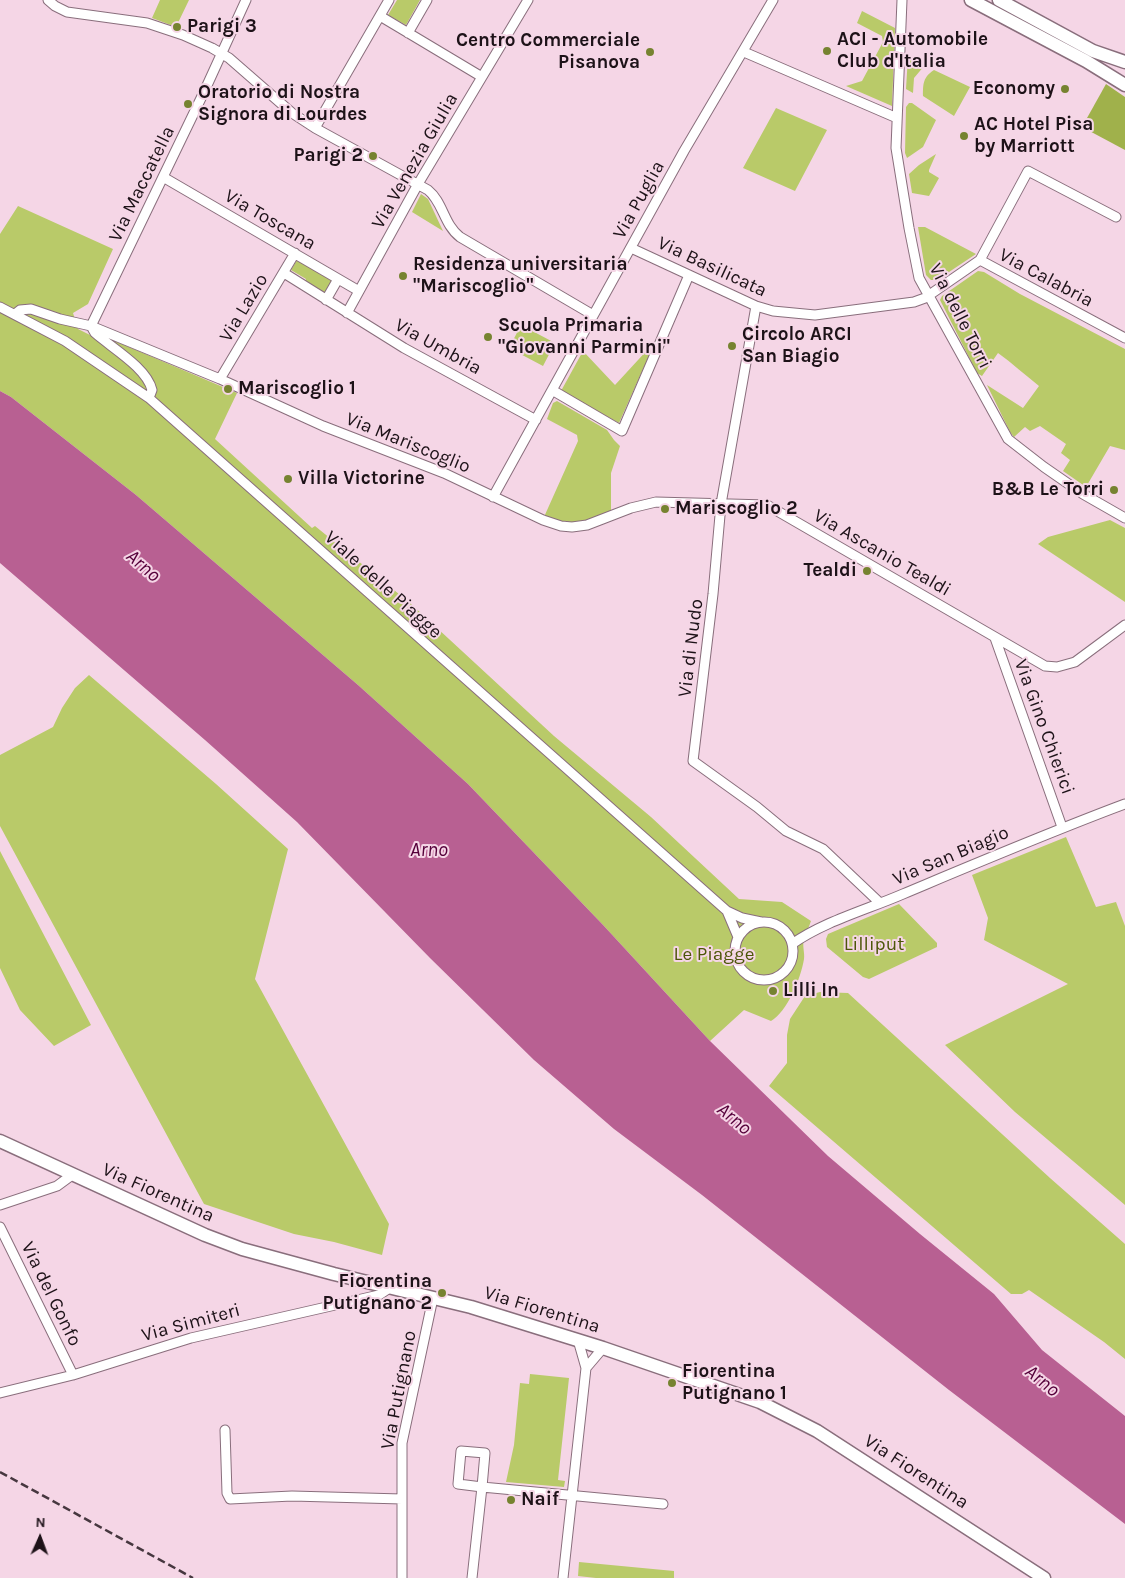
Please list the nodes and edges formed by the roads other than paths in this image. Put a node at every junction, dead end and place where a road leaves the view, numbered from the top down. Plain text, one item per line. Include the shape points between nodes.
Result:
1 (48, 0) edge
2 (246, 0) edge
3 (389, 0) edge
4 (427, 0) edge
5 (528, 0) edge
6 (773, 0) edge
7 (902, 0) edge
8 (971, 0) edge
9 (999, 0) edge
10 (380, 16) junction
11 (408, 33) junction
12 (744, 52) junction
13 (221, 53) junction
14 (1125, 62) edge
15 (482, 77) junction
16 (1125, 85) edge
17 (897, 118) junction
18 (315, 128) junction
19 (163, 177) junction
20 (418, 184) junction
21 (1116, 216) dead end
22 (631, 248) junction
23 (295, 253) junction
24 (980, 260) junction
25 (284, 273) junction
26 (690, 275) junction
27 (338, 279) junction
28 (359, 291) junction
29 (928, 296) junction
30 (326, 300) junction
31 (756, 306) junction
32 (0, 307) edge
33 (347, 313) junction
34 (15, 314) junction
35 (593, 315) junction
36 (91, 326) junction
37 (1125, 338) edge
38 (220, 379) junction
39 (552, 390) junction
40 (148, 398) junction
41 (536, 420) junction
42 (493, 497) junction
43 (721, 504) junction
44 (1125, 518) edge
45 (1125, 625) edge
46 (995, 638) junction
47 (1125, 804) edge
48 (1062, 827) junction
49 (880, 903) junction
50 (726, 911) junction
51 (761, 922) junction
52 (738, 938) junction
53 (792, 944) junction
54 (0, 1141) edge
55 (72, 1175) junction
56 (0, 1205) edge
57 (0, 1227) edge
58 (391, 1288) junction
59 (433, 1298) junction
60 (578, 1340) junction
61 (603, 1348) junction
62 (586, 1368) junction
63 (73, 1375) junction
64 (0, 1393) edge
65 (225, 1430) dead end
66 (482, 1486) junction
67 (572, 1496) junction
68 (402, 1499) junction
69 (663, 1504) dead end
70 (402, 1578) edge
71 (472, 1578) edge
72 (563, 1578) edge
73 (1044, 1578) edge

1 - 13 street via 71,13 161,27
2 - 13 street, Via Maccatella
3 - 10 street
4 - 11 street
5 - 15 street, Via Venezia Giulia
6 - 12 street, Via Puglia
7 - 17 street, Via delle Torri
8 - 16 main road
9 - 14 main road via 1093,51
10 - 11 street
10 - 18 street
11 - 15 street
12 - 17 street
12 - 22 street, Via Puglia via 684,151
13 - 18 street via 283,106
13 - 19 street, Via Maccatella
15 - 20 street, Via Venezia Giulia
17 - 29 street, Via delle Torri via 897,154 909,228 919,278
18 - 20 street
19 - 23 street, Via Toscana
19 - 36 street, Via Maccatella
20 - 28 street, Via Venezia Giulia
20 - 35 street via 434,196 457,235
21 - 24 street via 1028,171
22 - 26 street, Via Basilicata
22 - 35 street, Via Puglia
23 - 25 street, Via Lazio
23 - 27 street, Via Toscana
24 - 29 street, Via Calabria
24 - 37 street, Via Calabria
25 - 30 street, Via Umbria
25 - 38 street, Via Lazio
26 - 31 street, Via Basilicata
26 - 39 street via 622,431
27 - 28 street, Via Toscana
27 - 30 street
28 - 33 street, Via Venezia Giulia
29 - 31 street, Via Basilicata via 905,304 821,315 780,312
29 - 44 street, Via delle Torri via 1008,439 1083,494
30 - 33 street, Via Umbria
31 - 43 street, Via di Nudo
32 - 34 street, Viale delle Piagge
33 - 41 street, Via Umbria via 426,361
34 - 36 street via 30,309 60,320
34 - 40 street, Viale delle Piagge via 65,341
35 - 39 street, Via Puglia
36 - 38 street, Via Mariscoglio
36 - 40 street via 144,375 152,390
38 - 42 street, Via Mariscoglio
39 - 41 street, Via Puglia
40 - 50 street, Viale delle Piagge
41 - 42 street, Via Puglia
42 - 43 street, Via Mariscoglio via 543,520 565,526 587,525 656,502
43 - 46 street, Via Ascanio Tealdi via 771,506
43 - 49 street, Via di Nudo via 714,594 693,761 786,831 823,849
45 - 46 street, Via Ascanio Tealdi via 1079,660 1057,668 1045,666
46 - 48 street, Via Gino Chierici
47 - 48 street, Via San Biagio
48 - 49 street, Via San Biagio
49 - 53 street, Via San Biagio via 807,934
50 - 51 street, Viale delle Piagge
50 - 52 street, Viale delle Piagge
51 - 52 street via 747,927
51 - 53 street via 780,927
52 - 53 street via 734,949 739,966 747,975 762,980 776,978 784,972 792,958
54 - 55 main road, Via Fiorentina
55 - 56 street via 57,1186
55 - 58 main road, Via Fiorentina via 242,1249
57 - 63 street, Via del Gonfo
58 - 59 main road, Via Fiorentina
58 - 63 street, Via Simiteri via 379,1295 191,1338
59 - 60 main road, Via Fiorentina
59 - 68 street, Via Putignano via 404,1433
60 - 61 main road, Via Fiorentina
60 - 62 street
61 - 62 street
61 - 73 main road, Via Fiorentina via 733,1392 789,1416 869,1463
62 - 67 street
63 - 64 street, Via Simiteri
65 - 68 street via 227,1493 230,1499 292,1496
66 - 66 street via 485,1453 461,1450 458,1484
66 - 67 street
66 - 71 street
67 - 69 street
67 - 72 street
68 - 70 street, Via Putignano

